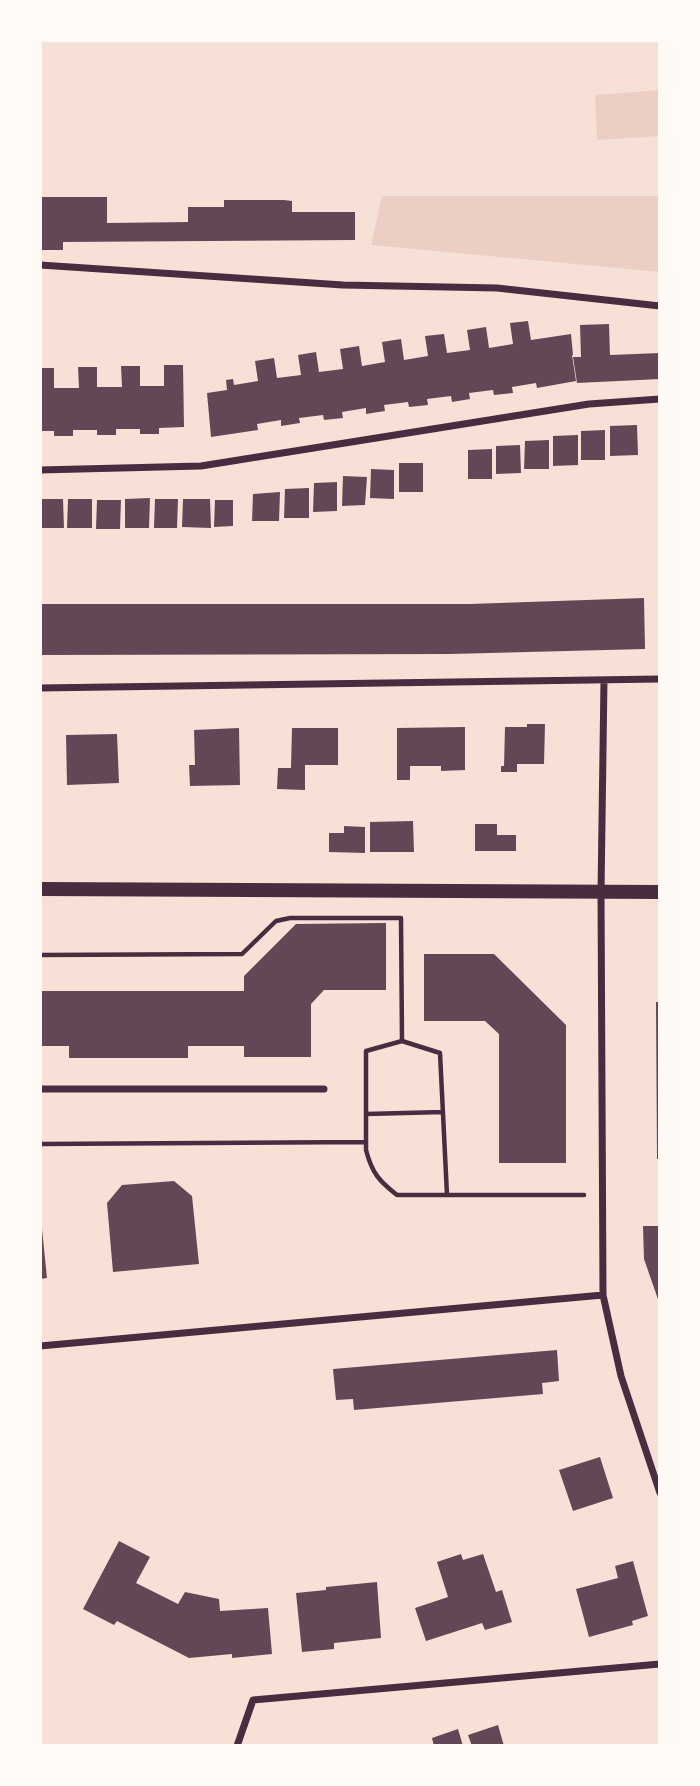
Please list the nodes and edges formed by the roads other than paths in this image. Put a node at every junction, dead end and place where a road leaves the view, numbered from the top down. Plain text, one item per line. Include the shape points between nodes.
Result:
1 (40, 265) edge
2 (660, 306) edge
3 (660, 399) edge
4 (40, 470) edge
5 (660, 679) edge
6 (604, 680) junction
7 (40, 688) edge
8 (40, 889) edge
9 (601, 892) junction
10 (660, 892) edge
11 (40, 1089) edge
12 (324, 1089) dead end
13 (603, 1295) junction
14 (40, 1346) edge
15 (660, 1493) edge
16 (660, 1664) edge
17 (237, 1746) edge

1 - 2 street via 343,285 497,288
3 - 4 street via 589,404 201,466
5 - 6 street
6 - 7 street
6 - 9 street
8 - 9 main road
9 - 10 main road
9 - 13 street
11 - 12 street
13 - 14 street
13 - 15 street via 621,1376
16 - 17 street via 253,1700

